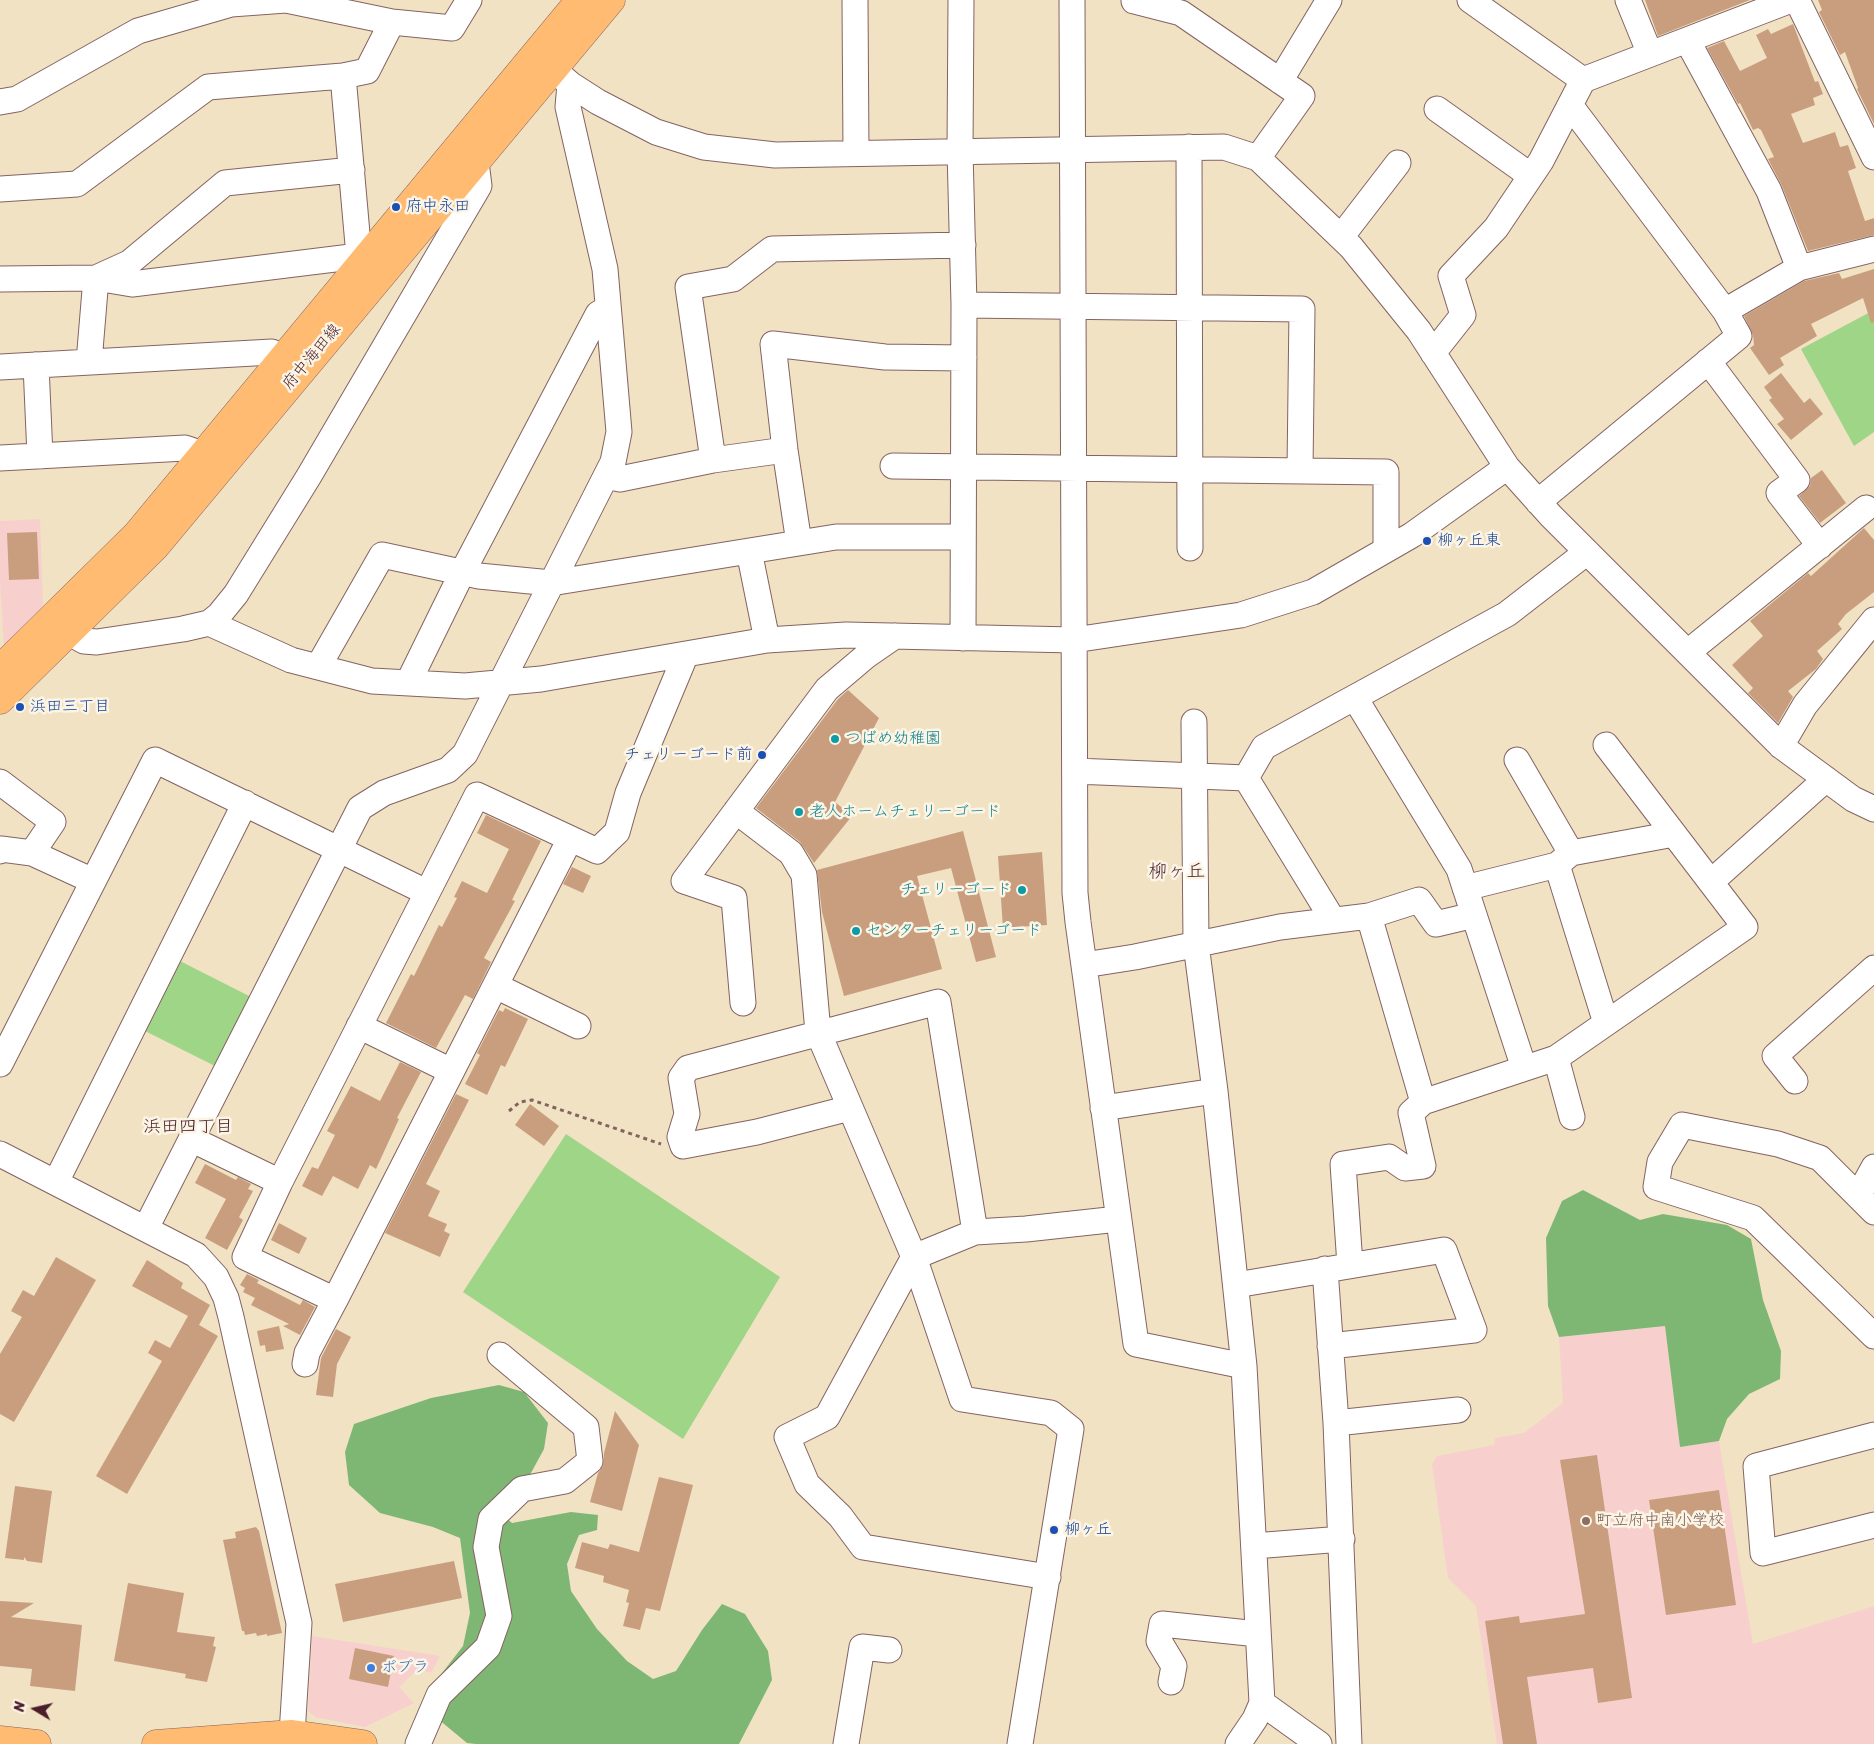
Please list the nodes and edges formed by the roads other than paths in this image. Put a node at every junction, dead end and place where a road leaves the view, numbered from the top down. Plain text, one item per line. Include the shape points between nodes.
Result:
1 (277, 0) edge
2 (469, 0) edge
3 (580, 0) edge
4 (611, 0) edge
5 (856, 0) edge
6 (961, 0) edge
7 (1072, 0) edge
8 (1329, 0) edge
9 (1470, 0) edge
10 (1628, 0) edge
11 (1791, 0) edge
12 (1797, 0) edge
13 (1134, 1) edge
14 (1740, 9) edge
15 (392, 22) junction
16 (1687, 40) junction
17 (1650, 54) junction
18 (553, 69) junction
19 (343, 76) junction
20 (1583, 80) junction
21 (1280, 81) junction
22 (0, 102) edge
23 (1570, 105) junction
24 (1438, 109) dead end
25 (1189, 147) junction
26 (1072, 148) junction
27 (960, 151) junction
28 (856, 153) junction
29 (1874, 157) edge
30 (1258, 158) junction
31 (476, 162) junction
32 (1398, 163) dead end
33 (352, 170) junction
34 (1531, 176) junction
35 (0, 189) edge
36 (1341, 237) junction
37 (963, 245) junction
38 (1874, 249) edge
39 (368, 264) junction
40 (1799, 268) junction
41 (96, 278) junction
42 (0, 280) edge
43 (964, 305) junction
44 (1073, 307) junction
45 (608, 308) junction
46 (1190, 309) junction
47 (1725, 311) junction
48 (1433, 353) junction
49 (964, 358) junction
50 (1708, 361) junction
51 (89, 362) junction
52 (36, 365) junction
53 (290, 366) junction
54 (0, 367) edge
55 (785, 450) junction
56 (203, 454) junction
57 (40, 456) junction
58 (0, 458) edge
59 (713, 460) junction
60 (893, 466) dead end
61 (963, 466) junction
62 (1074, 467) junction
63 (1507, 467) junction
64 (1192, 469) junction
65 (1300, 470) junction
66 (606, 476) junction
67 (1538, 502) junction
68 (1866, 508) dead end
69 (963, 537) junction
70 (799, 543) junction
71 (1820, 546) junction
72 (1190, 548) dead end
73 (1386, 550) junction
74 (749, 551) junction
75 (1587, 552) junction
76 (462, 573) junction
77 (552, 583) junction
78 (1874, 620) edge
79 (209, 623) junction
80 (61, 624) junction
81 (895, 636) junction
82 (963, 638) junction
83 (767, 640) junction
84 (1074, 640) junction
85 (1688, 652) junction
86 (686, 654) junction
87 (318, 667) junction
88 (0, 670) edge
89 (501, 682) junction
90 (408, 683) junction
91 (1354, 698) junction
92 (0, 700) edge
93 (1194, 722) dead end
94 (1606, 744) dead end
95 (1781, 746) junction
96 (1517, 760) dead end
97 (1075, 771) junction
98 (1194, 775) junction
99 (1246, 778) junction
100 (1826, 779) junction
101 (0, 782) edge
102 (245, 803) junction
103 (1874, 809) edge
104 (736, 811) junction
105 (1674, 834) junction
106 (570, 839) junction
107 (338, 848) junction
108 (0, 851) edge
109 (32, 853) junction
110 (1564, 859) junction
111 (93, 881) junction
112 (1711, 882) junction
113 (1465, 888) junction
114 (426, 892) junction
115 (1474, 915) junction
116 (1370, 916) junction
117 (1333, 920) junction
118 (1196, 944) junction
119 (1084, 965) junction
120 (1874, 968) edge
121 (496, 986) junction
122 (743, 1003) dead end
123 (1606, 1023) junction
124 (359, 1026) junction
125 (578, 1026) dead end
126 (818, 1032) junction
127 (2, 1055) edge
128 (1556, 1058) junction
129 (1524, 1068) junction
130 (451, 1071) junction
131 (1795, 1081) dead end
132 (1215, 1091) junction
133 (1423, 1102) junction
134 (850, 1108) junction
135 (1103, 1108) junction
136 (1572, 1117) dead end
137 (191, 1138) junction
138 (0, 1154) edge
139 (1874, 1167) edge
140 (56, 1182) junction
141 (280, 1182) junction
142 (1866, 1204) edge
143 (1118, 1218) junction
144 (146, 1228) junction
145 (975, 1232) junction
146 (914, 1257) junction
147 (1350, 1265) junction
148 (1325, 1270) junction
149 (1236, 1285) junction
150 (334, 1300) junction
151 (1874, 1336) edge
152 (1330, 1346) junction
153 (500, 1354) dead end
154 (305, 1364) dead end
155 (1244, 1366) junction
156 (1458, 1410) dead end
157 (1336, 1423) junction
158 (1874, 1435) edge
159 (1874, 1525) edge
160 (1342, 1539) junction
161 (1254, 1546) junction
162 (1048, 1577) junction
163 (1258, 1634) junction
164 (889, 1650) dead end
165 (1171, 1682) dead end
166 (1262, 1703) junction
167 (292, 1734) junction
168 (0, 1740) edge
169 (253, 1741) edge
170 (37, 1744) edge
171 (156, 1744) edge
172 (363, 1744) edge
173 (418, 1744) edge
174 (846, 1744) edge
175 (1020, 1744) edge
176 (1238, 1744) edge
177 (1319, 1744) edge
178 (1349, 1744) edge

1 - 15 street
1 - 22 street via 231,4 138,31 17,99
2 - 15 street via 452,28
3 - 18 main road, 府中海田線
4 - 18 main road, 府中海田線
5 - 28 street
6 - 27 street
7 - 26 street
8 - 21 street
9 - 20 street
10 - 17 street
11 - 14 street
12 - 29 street
13 - 21 street via 1182,14
14 - 16 street
15 - 19 street via 367,71
16 - 17 street
16 - 40 street via 1769,191
17 - 20 street
18 - 28 street via 598,102 656,132 704,147 775,155
18 - 31 main road, 府中海田線
18 - 39 main road, 府中海田線
18 - 45 street via 568,107 605,269
19 - 33 street
19 - 35 street via 208,87 77,184
20 - 23 street
21 - 30 street via 1302,96
23 - 34 street
23 - 47 street
24 - 34 street
25 - 26 street
25 - 30 street via 1224,147
25 - 46 street
26 - 27 street
26 - 44 street
27 - 28 street
27 - 37 street
30 - 36 street
31 - 39 main road, 府中海田線
31 - 79 street via 479,186 236,594
32 - 36 street
33 - 39 street
33 - 41 street via 225,183 129,264
34 - 48 street via 1496,228 1451,276 1464,315
36 - 48 street via 1407,316
37 - 43 street
37 - 59 street via 772,249 734,279 688,287
38 - 40 street
39 - 41 street via 132,284
39 - 53 main road, 府中海田線
40 - 47 street
41 - 42 street
41 - 51 street
43 - 44 street
43 - 49 street
44 - 46 street
44 - 62 street
45 - 66 street via 620,432
45 - 76 street via 598,314
46 - 64 street
46 - 65 street via 1302,309
47 - 50 street via 1739,336
48 - 63 street
49 - 55 street via 885,357 774,344
49 - 61 street
50 - 67 street
50 - 71 street via 1797,480 1779,494
51 - 52 street
51 - 53 street via 272,352
52 - 54 street
52 - 57 street
53 - 56 main road, 府中海田線
53 - 80 main road, 府中海田線 via 155,547
55 - 59 street
55 - 70 street
56 - 57 street via 185,448
56 - 80 main road, 府中海田線
57 - 58 street
59 - 66 street via 620,479
60 - 61 street
61 - 62 street
61 - 69 street
62 - 64 street
62 - 84 street
63 - 67 street
63 - 73 street
64 - 65 street
64 - 72 street
65 - 73 street via 1386,472
66 - 77 street
67 - 75 street
68 - 71 street
69 - 70 street via 836,537
69 - 82 street
70 - 74 street
71 - 85 street
73 - 84 street via 1312,592 1241,615
74 - 77 street
74 - 83 street
75 - 85 street
75 - 91 street via 1507,614
76 - 77 street
76 - 87 street via 382,555
76 - 90 street
77 - 89 street
78 - 95 street via 1804,705
79 - 80 street via 97,642 84,641
79 - 87 street via 291,660
80 - 88 main road, 府中海田線
80 - 92 main road, 府中海田線
81 - 82 street
81 - 83 street via 846,635
81 - 104 street via 827,689
82 - 84 street
83 - 86 street
84 - 97 street
85 - 95 street
86 - 89 street via 541,679
86 - 106 street via 628,793 617,832 597,851
87 - 90 street via 372,681
89 - 90 street via 465,686
89 - 107 street via 465,754 448,770 384,793 360,808
91 - 99 street via 1264,748
91 - 113 street via 1459,868
93 - 98 street
94 - 105 street
95 - 100 street
96 - 110 street
97 - 98 street
97 - 119 street via 1075,893
98 - 99 street
98 - 118 street
99 - 117 street
100 - 103 street via 1852,799
100 - 112 street
101 - 109 street via 53,822
102 - 107 street
102 - 111 street via 155,760
102 - 140 street
104 - 122 street via 684,881 734,898
104 - 126 street via 791,853 804,875
105 - 110 street
105 - 112 street
106 - 114 street via 476,795
106 - 121 street
107 - 114 street
107 - 137 street
108 - 109 street
109 - 111 street
110 - 113 street
110 - 123 street
111 - 127 street
112 - 123 street via 1745,927
113 - 115 street
114 - 124 street
115 - 116 street via 1436,924 1419,900
115 - 129 street
116 - 117 street
116 - 133 street
117 - 118 street
118 - 119 street
118 - 132 street
119 - 135 street
120 - 131 street via 1775,1056
121 - 125 street
121 - 130 street
123 - 128 street
124 - 130 street
124 - 141 street
126 - 134 street
126 - 134 street via 688,1068 681,1078 687,1114 680,1137 683,1146 756,1132
126 - 145 street via 938,1002
128 - 129 street
128 - 136 street
129 - 133 street
130 - 150 street
132 - 135 street
132 - 149 street
133 - 147 street via 1411,1113 1423,1166 1405,1168 1389,1157 1343,1164
134 - 146 street
135 - 143 street
137 - 141 street
137 - 144 street
138 - 140 street
139 - 142 street
140 - 144 street
141 - 150 street via 245,1257
142 - 151 street via 1820,1158 1778,1144 1682,1125 1660,1162 1656,1187 1753,1218
143 - 145 street
143 - 155 street via 1136,1344
144 - 167 street via 196,1255 216,1277 226,1298 299,1623
145 - 146 street
146 - 162 street via 962,1400 1051,1413 1071,1429
146 - 162 street via 827,1417 787,1437 807,1484 840,1516 863,1547
147 - 148 street
147 - 152 street via 1444,1250 1474,1330
148 - 149 street
148 - 152 street
149 - 155 street
150 - 154 street via 306,1353
152 - 157 street
153 - 173 street via 586,1427 590,1461 565,1482 522,1489 491,1519 486,1547 499,1616 488,1647 439,1694
155 - 161 street
156 - 157 street
157 - 160 street
158 - 159 street via 1756,1466 1763,1553
160 - 161 street
160 - 178 street
161 - 163 street
162 - 175 street
163 - 165 street via 1162,1624 1159,1641 1174,1666
163 - 166 street
164 - 174 street via 862,1647
166 - 176 street
166 - 177 street
167 - 169 main road
167 - 172 main road
168 - 170 main road
169 - 171 main road

